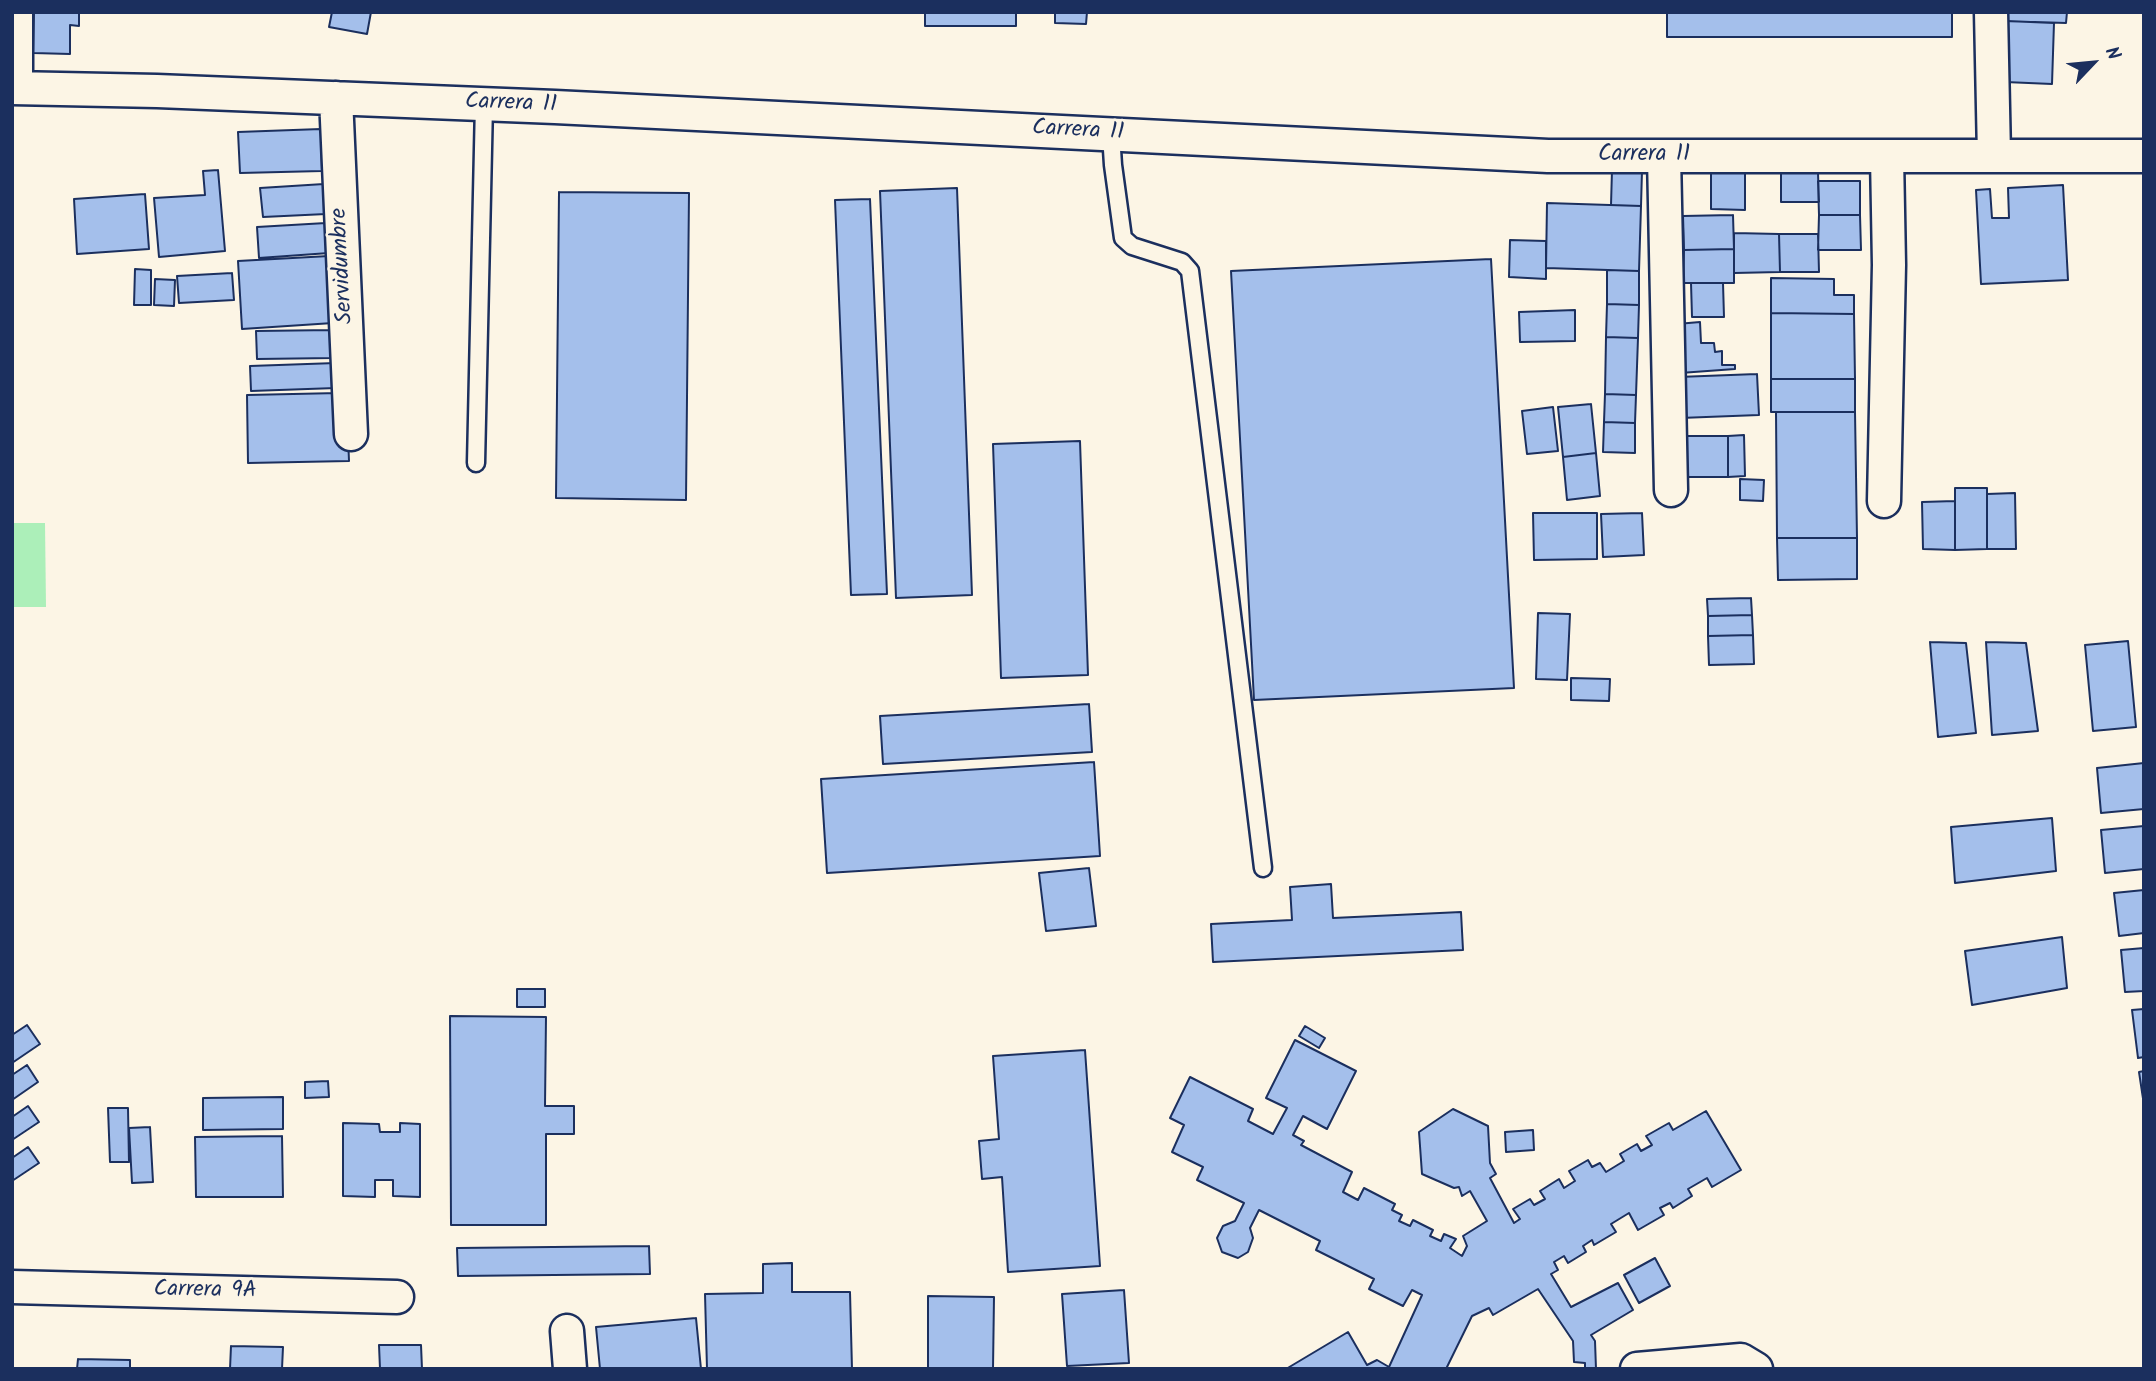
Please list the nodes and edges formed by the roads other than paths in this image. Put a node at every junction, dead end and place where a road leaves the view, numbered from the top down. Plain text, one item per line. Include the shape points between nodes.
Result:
1 (16, 12) edge
2 (1991, 12) edge
3 (14, 88) edge
4 (336, 98) junction
5 (484, 104) junction
6 (1111, 134) junction
7 (1664, 156) junction
8 (1887, 156) junction
9 (1994, 156) junction
10 (2144, 156) edge
11 (351, 434) dead end
12 (476, 463) dead end
13 (1671, 490) dead end
14 (1884, 501) dead end
15 (1263, 868) dead end
16 (12, 1287) edge
17 (397, 1297) dead end
18 (567, 1331) dead end
19 (570, 1369) edge
20 (1637, 1369) edge
21 (1756, 1369) edge

1 - 3 street
2 - 9 street
3 - 4 street, Carrera 11
4 - 5 street, Carrera 11
4 - 11 street, Servidumbre
5 - 6 street, Carrera 11
5 - 12 lane
6 - 7 street, Carrera 11 via 1548,156
6 - 15 lane via 1124,238 1132,246 1182,262 1190,271
7 - 8 street, Carrera 11
7 - 13 street
8 - 9 street, Carrera 11
8 - 14 street
9 - 10 street, Carrera 11
16 - 17 street, Carrera 9A
18 - 19 street
20 - 21 street via 1741,1360

